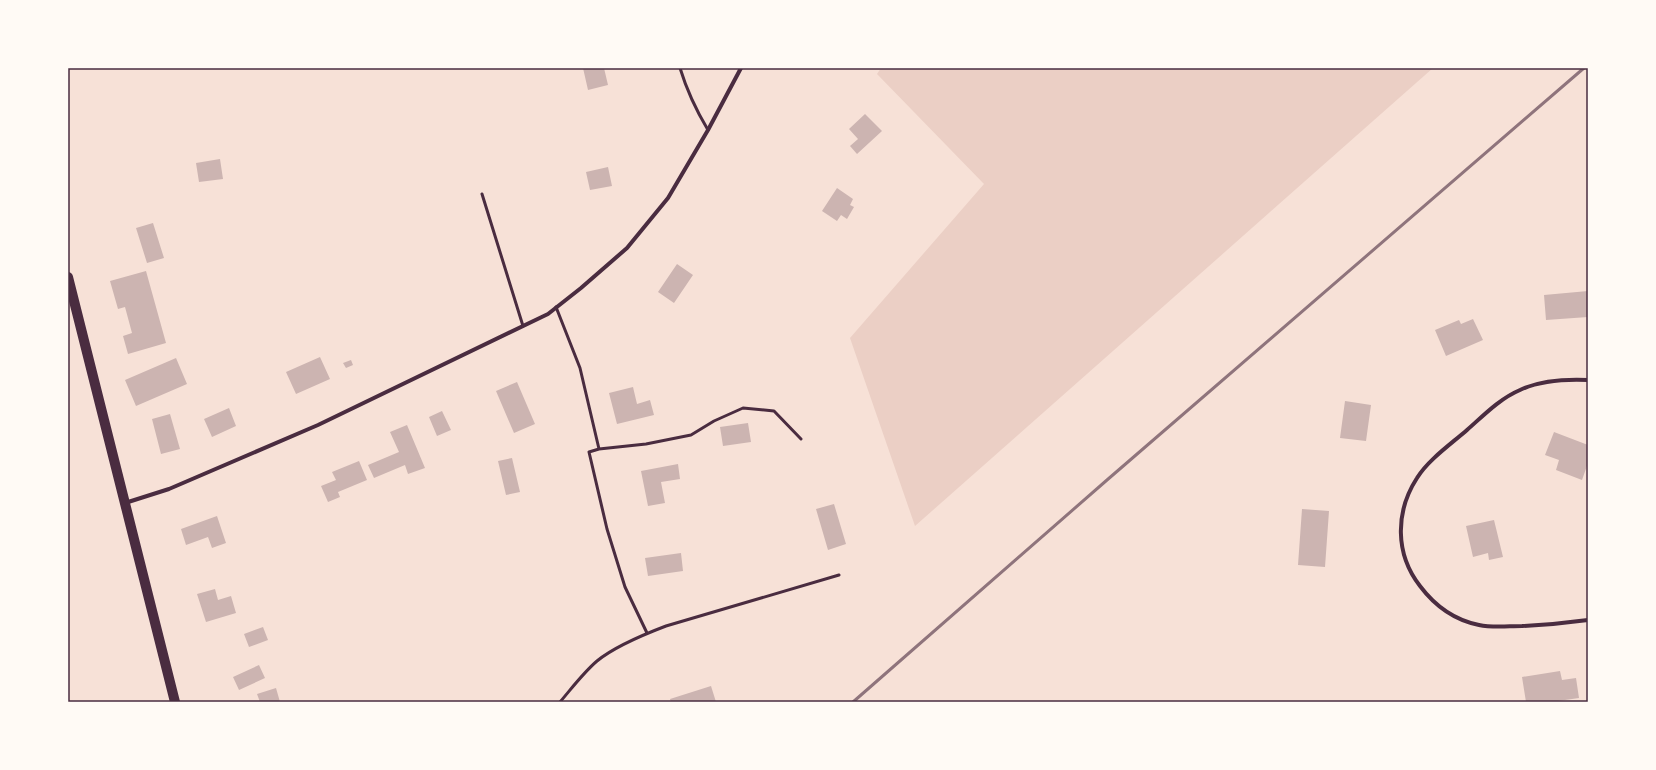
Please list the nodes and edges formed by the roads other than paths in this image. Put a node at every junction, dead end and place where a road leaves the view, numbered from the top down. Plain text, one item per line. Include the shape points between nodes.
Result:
1 (680, 68) edge
2 (741, 68) edge
3 (708, 130) junction
4 (482, 194) dead end
5 (68, 277) edge
6 (556, 307) junction
7 (523, 326) junction
8 (1588, 380) edge
9 (801, 440) dead end
10 (599, 449) junction
11 (125, 503) junction
12 (839, 575) dead end
13 (1588, 620) edge
14 (647, 633) junction
15 (175, 702) edge
16 (560, 702) edge

1 - 3 lane via 696,110
2 - 3 street
3 - 6 street via 668,198 626,248
4 - 7 lane
5 - 11 main road
6 - 7 street via 548,314
6 - 10 lane via 580,368
7 - 11 street via 318,425 169,489
8 - 13 street via 1567,379 1540,383 1519,390 1497,404 1417,477 1401,517 1401,538 1406,562 1416,581 1442,610 1479,625 1552,624
9 - 10 lane via 774,410 743,408 690,435 646,444
10 - 14 lane via 589,452 607,529 625,587
11 - 15 main road
12 - 14 lane
14 - 16 lane via 599,660

